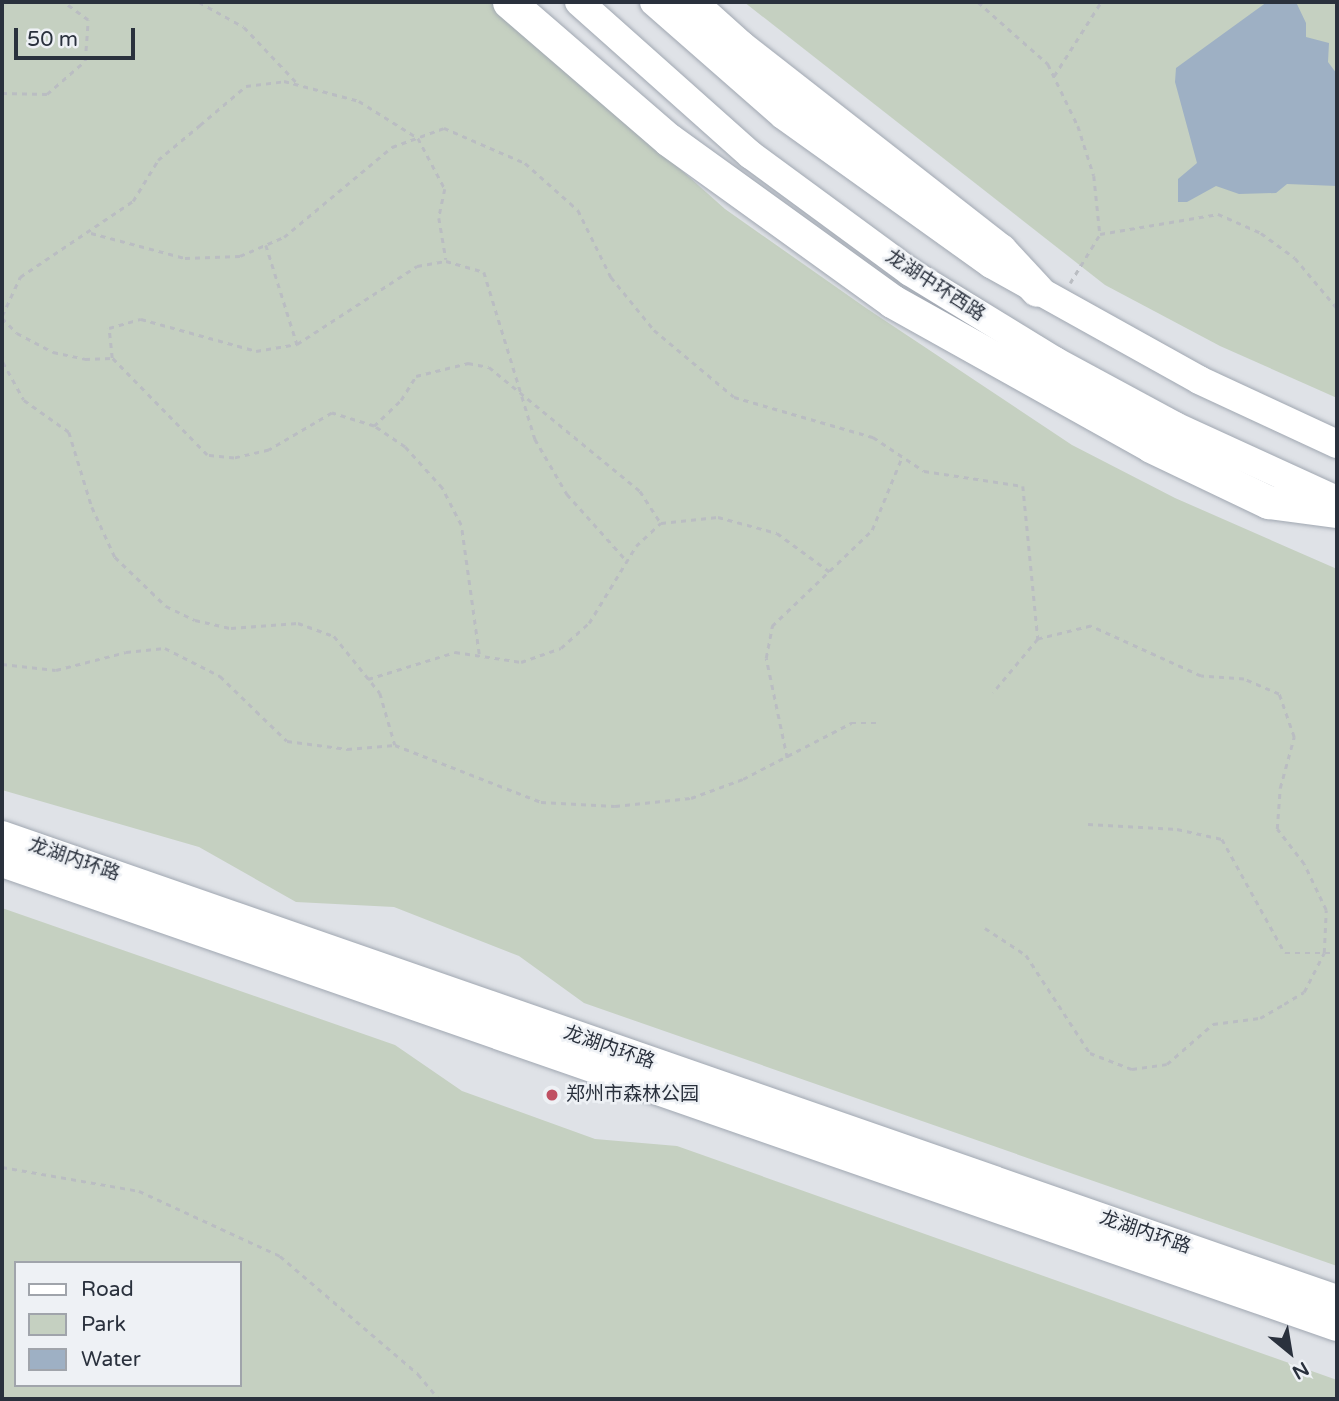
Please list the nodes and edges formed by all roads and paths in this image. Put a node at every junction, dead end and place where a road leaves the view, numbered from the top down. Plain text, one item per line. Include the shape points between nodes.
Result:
1 (63, 2) edge
2 (200, 2) edge
3 (509, 2) edge
4 (579, 2) edge
5 (654, 2) edge
6 (690, 2) edge
7 (978, 2) edge
8 (1101, 2) edge
9 (1054, 77) junction
10 (299, 85) junction
11 (2, 93) edge
12 (418, 138) junction
13 (91, 233) junction
14 (1100, 234) junction
15 (266, 245) junction
16 (446, 261) junction
17 (1047, 297) junction
18 (1337, 308) edge
19 (2, 317) edge
20 (2, 333) edge
21 (297, 344) junction
22 (112, 358) junction
23 (521, 390) junction
24 (374, 426) junction
25 (1337, 444) edge
26 (902, 457) junction
27 (1337, 500) edge
28 (1337, 512) edge
29 (660, 523) junction
30 (627, 561) junction
31 (830, 572) junction
32 (1038, 639) junction
33 (479, 654) junction
34 (2, 663) edge
35 (368, 679) junction
36 (993, 693) dead end
37 (879, 723) dead end
38 (395, 745) junction
39 (786, 758) junction
40 (1088, 824) dead end
41 (2, 835) edge
42 (2, 863) edge
43 (985, 928) dead end
44 (1324, 953) junction
45 (1337, 953) edge
46 (2, 1167) edge
47 (1337, 1299) edge
48 (1337, 1327) edge
49 (439, 1399) edge

1 - 11 path via 88,20 85,61 47,94
2 - 10 path via 244,27
3 - 28 highway via 680,148 892,301 1014,373 1198,469 1268,502
4 - 27 main road, 龙湖中环西路 via 751,155 920,279 1055,361 1175,426
5 - 17 main road via 783,115 939,229
6 - 17 highway via 740,47 1000,250
7 - 9 path via 1048,64
8 - 9 path
9 - 14 path via 1094,176
10 - 12 path via 359,101
10 - 13 path via 284,81 246,86 158,160 134,201
12 - 15 path via 392,147 284,237
12 - 16 path via 445,189 439,219
12 - 26 path via 444,128 525,163 578,210 611,278 654,330 734,397 873,437
13 - 15 path via 185,257 240,256
13 - 19 path via 60,247 20,277
14 - 17 path
14 - 18 path via 1218,214 1261,233 1295,258
15 - 21 path
16 - 21 path via 417,266
16 - 23 path via 484,272
17 - 25 main road via 1199,380
19 - 22 path via 17,332 53,352 85,359
20 - 35 path via 3,362 24,400 69,432 92,507 115,557 166,606 195,620 232,628 298,623 334,636
21 - 22 path via 256,351 141,319 109,328
22 - 24 path via 207,455 234,458 270,450 332,413
23 - 24 path via 489,368 468,363 442,367 416,376 401,400
23 - 29 path via 640,491
23 - 30 path via 535,439 567,494
24 - 33 path via 405,447 442,488 461,525
26 - 31 path via 872,530
26 - 32 path via 924,471 1023,486
29 - 30 path
29 - 31 path via 718,517 777,533
30 - 33 path via 589,623 561,648 521,662
31 - 39 path via 772,626 766,658
32 - 36 path
32 - 44 path via 1091,626 1201,676 1244,679 1279,694 1294,737 1280,788 1277,829 1304,864 1326,910
33 - 35 path via 455,652
34 - 38 path via 56,670 127,652 165,648 219,676 286,741 347,749
35 - 38 path via 380,693
37 - 39 path via 851,723
38 - 39 path via 541,802 615,806 691,798
40 - 44 path via 1177,828 1222,839 1285,953
41 - 47 main road, 龙湖内环路
42 - 48 main road, 龙湖内环路
43 - 44 path via 1026,955 1090,1053 1132,1069 1167,1064 1213,1024 1260,1018 1304,992
44 - 45 path
46 - 49 path via 138,1191 280,1256 418,1374

